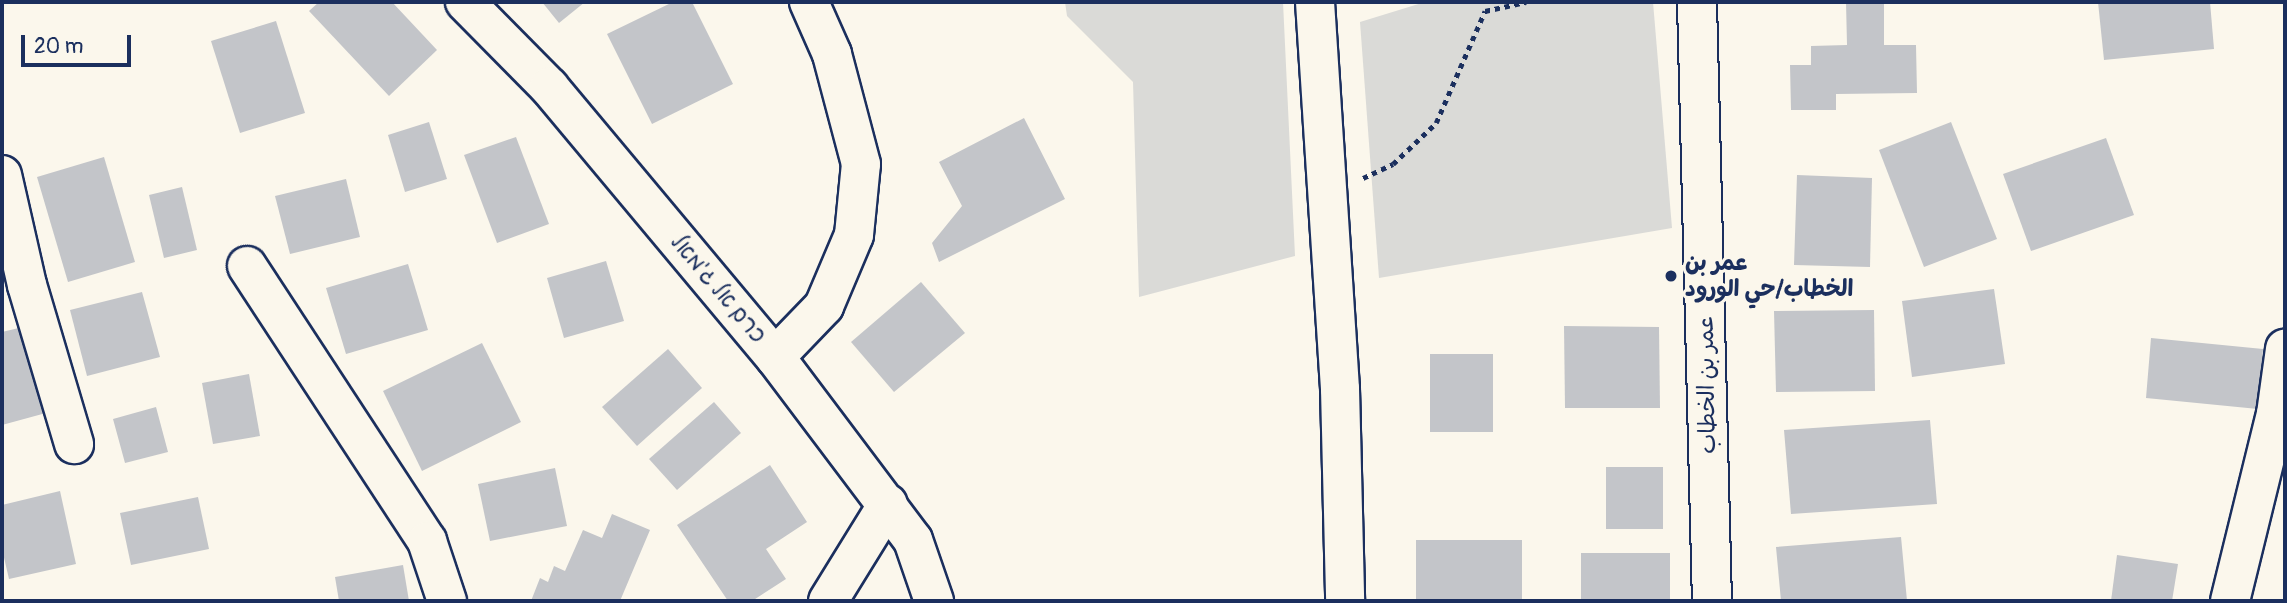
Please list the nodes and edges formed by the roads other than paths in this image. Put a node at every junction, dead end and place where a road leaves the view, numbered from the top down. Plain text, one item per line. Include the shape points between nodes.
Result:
1 (465, 2) edge
2 (809, 2) edge
3 (1315, 2) edge
4 (1697, 2) edge
5 (2, 175) edge
6 (247, 266) dead end
7 (2285, 349) edge
8 (775, 357) junction
9 (74, 444) dead end
10 (888, 504) junction
11 (447, 601) edge
12 (828, 601) edge
13 (934, 601) edge
14 (1345, 601) edge
15 (1712, 601) edge
16 (2230, 601) edge

1 - 8 street, כרם אל ג'מאל via 549,87
2 - 8 street via 832,54 861,164 854,235 824,306
3 - 14 street via 1340,389
4 - 15 street, عمر بن الخطاب
5 - 9 street via 27,285
6 - 11 street via 428,541
7 - 16 street via 2276,414
8 - 10 street, כרם אל ג'מאל
10 - 12 street
10 - 13 street, כרם אל ג'מאל via 913,540

